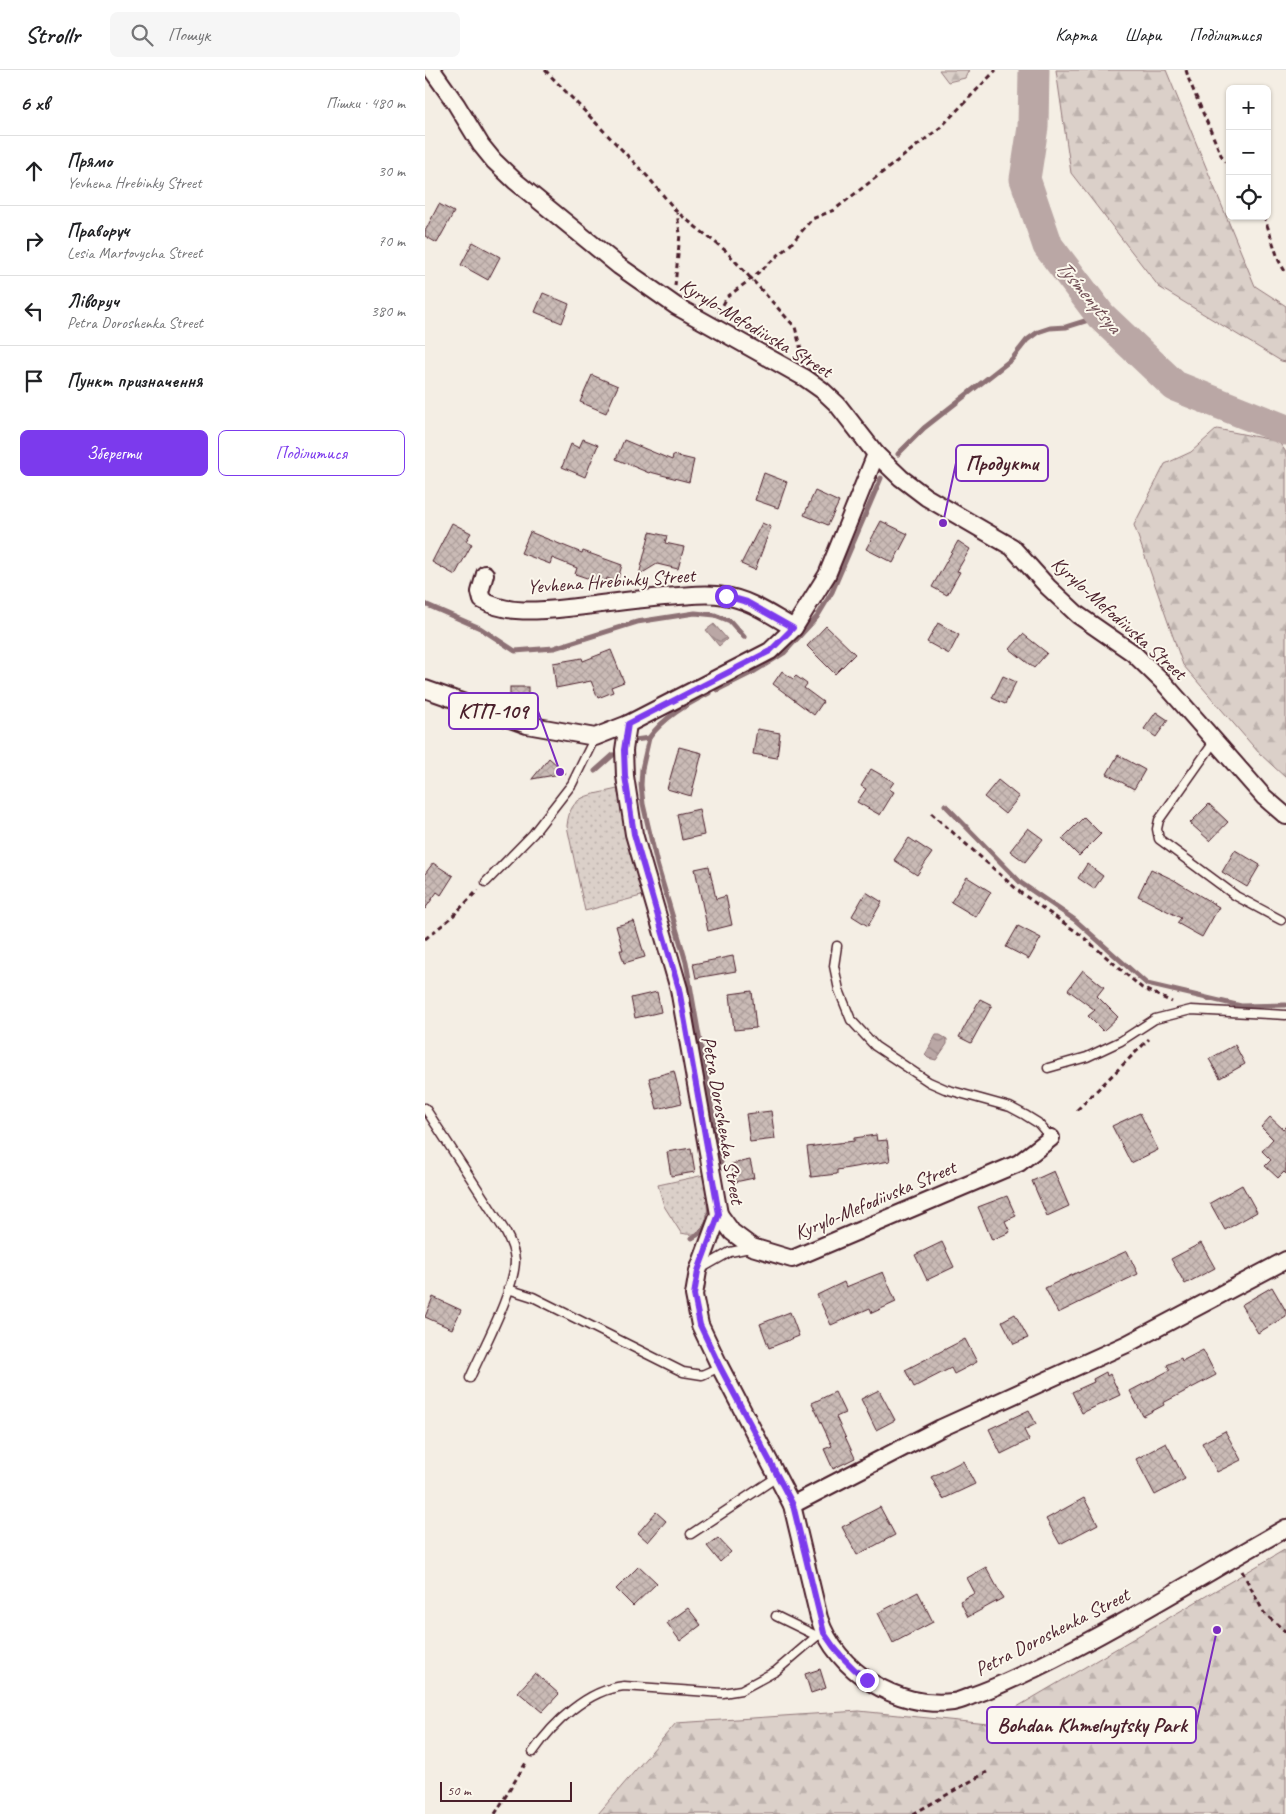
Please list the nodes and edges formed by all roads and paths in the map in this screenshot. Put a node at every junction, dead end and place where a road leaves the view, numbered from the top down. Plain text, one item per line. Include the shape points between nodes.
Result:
1 (432, 70) edge
2 (545, 70) edge
3 (996, 70) edge
4 (1186, 70) edge
5 (1226, 161) edge
6 (677, 212) junction
7 (1264, 220) edge
8 (1286, 273) edge
9 (751, 279) junction
10 (676, 306) junction
11 (712, 326) junction
12 (805, 378) junction
13 (876, 454) junction
14 (485, 574) dead end
15 (793, 628) junction
16 (425, 689) edge
17 (628, 724) junction
18 (595, 737) junction
19 (1214, 742) junction
20 (931, 813) dead end
21 (1286, 816) edge
22 (486, 882) joint
23 (1281, 920) dead end
24 (425, 939) edge
25 (837, 946) dead end
26 (1191, 1010) junction
27 (1286, 1015) edge
28 (1155, 1034) dead end
29 (1048, 1068) dead end
30 (425, 1108) edge
31 (1077, 1110) dead end
32 (1051, 1138) joint
33 (719, 1214) junction
34 (752, 1247) junction
35 (1286, 1260) edge
36 (698, 1271) junction
37 (508, 1290) junction
38 (720, 1367) junction
39 (470, 1378) dead end
40 (777, 1477) junction
41 (793, 1505) junction
42 (1286, 1528) edge
43 (691, 1534) dead end
44 (1235, 1557) junction
45 (776, 1616) dead end
46 (1286, 1632) edge
47 (821, 1635) junction
48 (533, 1752) joint
49 (987, 1772) dead end
50 (495, 1814) edge
51 (913, 1814) edge

1 - 10 street, Kyrylo-Mefodiivska Street via 494,161 619,266
2 - 6 path via 648,176
3 - 9 path via 941,127 834,210 812,219 791,244
4 - 5 path
6 - 9 path via 725,251
6 - 10 path via 680,234 674,281
7 - 8 path
9 - 11 path via 727,297
9 - 12 path via 795,327
10 - 11 street, Kyrylo-Mefodiivska Street
11 - 12 street, Kyrylo-Mefodiivska Street
12 - 13 street, Kyrylo-Mefodiivska Street via 837,404
13 - 15 street via 827,575
13 - 19 street, Kyrylo-Mefodiivska Street via 926,497 1012,547 1078,615 1133,653 1164,683
14 - 15 street, Yevhena Hrebinky Street via 480,592 482,600 510,609 542,610 709,594 747,602
15 - 17 street via 770,651
16 - 18 street via 527,725
17 - 18 street
17 - 33 street, Petra Doroshenka Street via 625,776 634,834 679,989
18 - 22 lane via 572,784 533,834
19 - 21 street, Kyrylo-Mefodiivska Street via 1264,797
19 - 23 lane via 1159,820 1159,839 1236,896
20 - 26 path via 1021,893 1081,935 1142,988
22 - 24 path
25 - 32 lane via 835,966 839,990 851,1020 875,1046 929,1082 1025,1114
26 - 27 lane
26 - 29 lane via 1155,1018 1121,1041 1087,1057
28 - 31 path
30 - 37 lane via 511,1243 515,1261
32 - 34 street, Kyrylo-Mefodiivska Street via 1019,1163 792,1259
33 - 34 street, Kyrylo-Mefodiivska Street via 732,1232
33 - 36 street, Petra Doroshenka Street
34 - 36 lane via 730,1252
35 - 41 street via 1127,1344 941,1428
36 - 38 street, Petra Doroshenka Street via 694,1295 700,1325
37 - 38 lane via 533,1297 683,1372 702,1374
37 - 39 lane
38 - 40 street, Petra Doroshenka Street
40 - 41 street, Petra Doroshenka Street
40 - 43 lane
41 - 47 street, Petra Doroshenka Street
42 - 44 street, Petra Doroshenka Street
44 - 46 path via 1264,1613
44 - 47 street, Petra Doroshenka Street via 1065,1654 995,1688 955,1702 926,1702 889,1692 850,1667
45 - 47 lane
47 - 48 lane via 776,1671 741,1690 723,1693 615,1687 570,1711 553,1726
48 - 50 path
49 - 51 path

